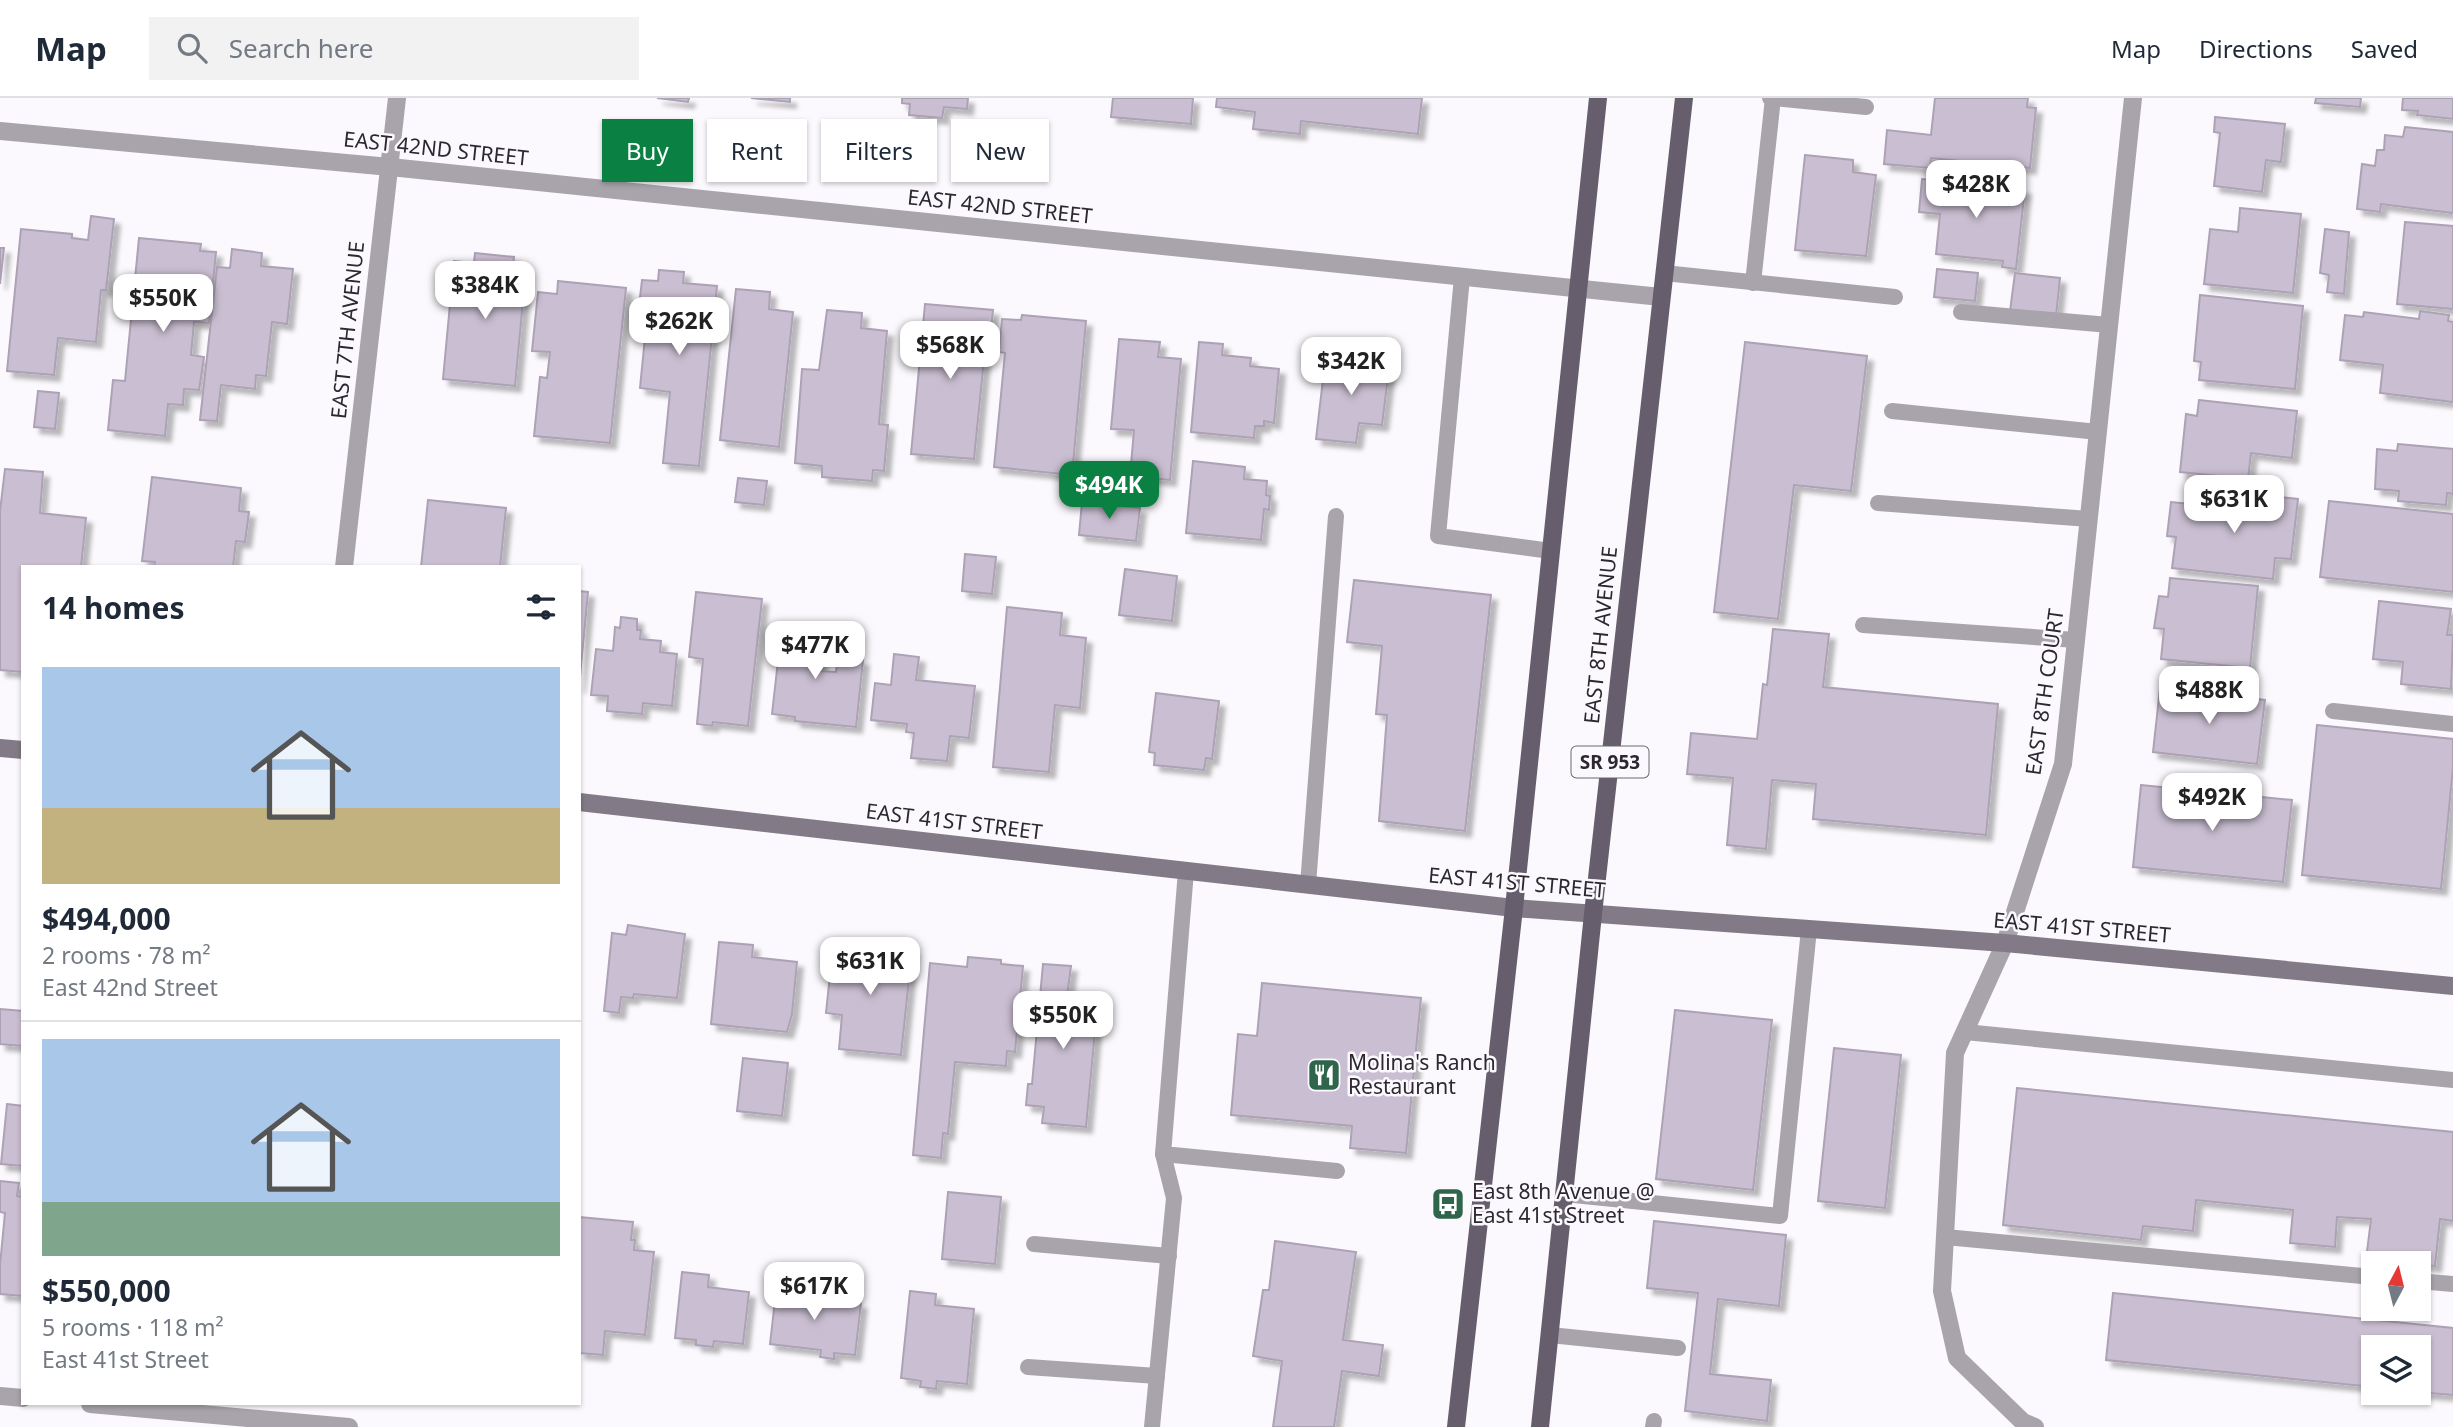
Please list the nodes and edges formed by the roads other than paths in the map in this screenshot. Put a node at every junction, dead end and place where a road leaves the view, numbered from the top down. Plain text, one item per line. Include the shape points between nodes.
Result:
1 (397, 98) edge
2 (1598, 98) edge
3 (1684, 98) edge
4 (1772, 98) edge
5 (2133, 98) edge
6 (1866, 107) dead end
7 (0, 131) edge
8 (390, 167) junction
9 (1664, 273) junction
10 (1462, 277) junction
11 (1753, 283) junction
12 (1578, 288) junction
13 (1661, 297) junction
14 (1895, 297) dead end
15 (1961, 312) dead end
16 (2109, 325) junction
17 (1892, 411) dead end
18 (2098, 432) junction
19 (1878, 503) dead end
20 (1336, 516) dead end
21 (2089, 519) junction
22 (1550, 551) junction
23 (344, 565) edge
24 (1863, 625) dead end
25 (2076, 640) junction
26 (2333, 711) dead end
27 (2453, 723) edge
28 (0, 748) edge
29 (21, 750) edge
30 (581, 802) edge
31 (1186, 871) junction
32 (1308, 885) junction
33 (1514, 908) junction
34 (1593, 914) junction
35 (1809, 929) junction
36 (2005, 943) junction
37 (2453, 986) edge
38 (1965, 1032) junction
39 (2453, 1080) edge
40 (1163, 1154) junction
41 (1337, 1171) dead end
42 (1564, 1194) junction
43 (1945, 1237) junction
44 (1034, 1244) dead end
45 (1169, 1256) junction
46 (2361, 1276) edge
47 (2431, 1282) edge
48 (2453, 1284) edge
49 (1550, 1335) junction
50 (1678, 1348) dead end
51 (1027, 1367) dead end
52 (1157, 1376) junction
53 (0, 1396) edge
54 (21, 1398) edge
55 (103, 1405) edge
56 (250, 1416) edge
57 (349, 1427) edge
58 (1152, 1427) edge
59 (1456, 1427) edge
60 (1540, 1427) edge
61 (2035, 1427) edge

1 - 8 street, EAST 7TH AVENUE
2 - 12 main road
3 - 9 main road, EAST 8TH AVENUE / SR 953
4 - 6 lane
4 - 11 lane
5 - 16 street, EAST 8TH COURT
7 - 8 street, EAST 42ND STREET
8 - 10 street, EAST 42ND STREET
8 - 23 street, EAST 7TH AVENUE
9 - 11 lane
9 - 13 main road, EAST 8TH AVENUE / SR 953
10 - 12 street, EAST 42ND STREET
10 - 22 lane via 1438,536
11 - 14 lane
12 - 13 street, EAST 42ND STREET
12 - 22 main road
13 - 34 main road, EAST 8TH AVENUE / SR 953
15 - 16 lane
16 - 18 street, EAST 8TH COURT
17 - 18 lane
18 - 21 street, EAST 8TH COURT
19 - 21 lane
20 - 32 lane
21 - 25 street, EAST 8TH COURT
22 - 33 main road
24 - 25 lane
25 - 36 street, EAST 8TH COURT via 2063,764
26 - 27 lane
28 - 29 street
30 - 31 street, EAST 41ST STREET
31 - 32 street, EAST 41ST STREET
31 - 40 lane
32 - 33 street, EAST 41ST STREET
33 - 34 street, EAST 41ST STREET
33 - 59 main road
34 - 35 street, EAST 41ST STREET
34 - 42 main road, EAST 8TH AVENUE / SR 953
35 - 36 street, EAST 41ST STREET
35 - 42 lane via 1780,1216
36 - 37 street, EAST 41ST STREET
36 - 38 street, EAST 8TH COURT
38 - 39 lane
38 - 43 street, EAST 8TH COURT via 1955,1053
40 - 41 lane
40 - 45 lane via 1174,1198
42 - 49 main road, EAST 8TH AVENUE / SR 953
43 - 46 lane
43 - 61 street, EAST 8TH COURT via 1942,1291 1956,1357 2023,1422
44 - 45 lane
45 - 52 lane
47 - 48 lane
49 - 50 lane
49 - 60 main road, EAST 8TH AVENUE / SR 953
51 - 52 lane
52 - 58 lane
53 - 54 street
55 - 56 street
56 - 57 street

